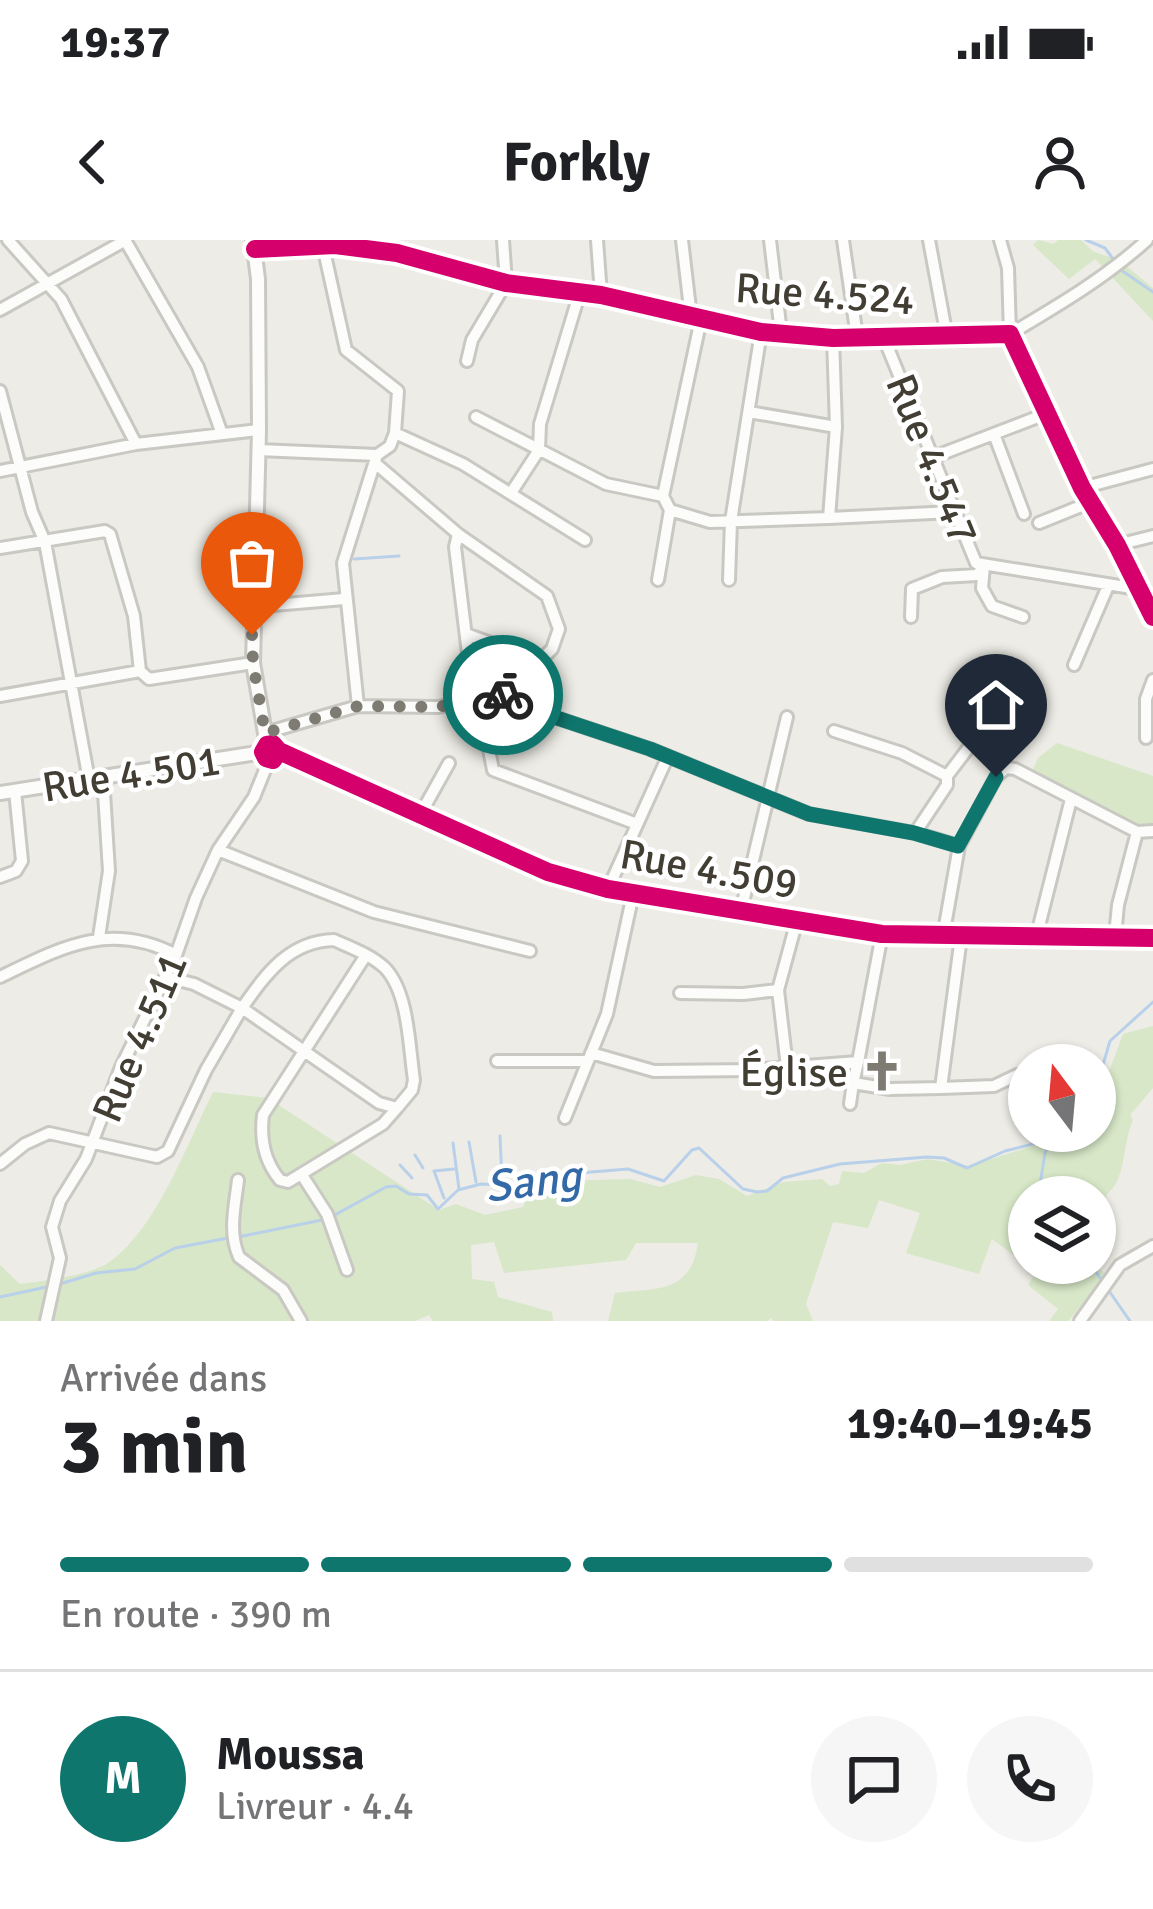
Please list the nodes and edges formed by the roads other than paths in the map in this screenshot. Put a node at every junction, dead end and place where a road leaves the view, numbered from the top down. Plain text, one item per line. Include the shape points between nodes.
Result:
1 (8, 240) edge
2 (126, 240) edge
3 (411, 240) edge
4 (503, 240) edge
5 (597, 240) edge
6 (682, 240) edge
7 (770, 240) edge
8 (843, 240) edge
9 (929, 240) edge
10 (1000, 240) edge
11 (1147, 240) edge
12 (331, 244) edge
13 (254, 245) edge
14 (413, 257) junction
15 (47, 283) junction
16 (506, 283) junction
17 (579, 295) junction
18 (601, 295) junction
19 (0, 310) edge
20 (696, 318) junction
21 (761, 332) junction
22 (782, 333) junction
23 (1010, 334) junction
24 (857, 337) junction
25 (883, 337) junction
26 (947, 337) junction
27 (833, 338) junction
28 (467, 361) dead end
29 (0, 391) edge
30 (749, 412) junction
31 (1048, 413) junction
32 (476, 417) dead end
33 (836, 428) junction
34 (259, 430) junction
35 (395, 433) junction
36 (222, 434) junction
37 (994, 434) junction
38 (136, 444) junction
39 (258, 450) junction
40 (539, 450) junction
41 (932, 458) junction
42 (376, 459) junction
43 (19, 467) junction
44 (1153, 469) edge
45 (0, 471) edge
46 (1082, 488) junction
47 (511, 493) junction
48 (664, 496) junction
49 (1091, 502) junction
50 (670, 510) junction
51 (953, 512) junction
52 (1024, 514) dead end
53 (829, 518) junction
54 (731, 521) junction
55 (1039, 523) dead end
56 (458, 533) junction
57 (1153, 536) edge
58 (585, 540) dead end
59 (45, 542) junction
60 (1118, 545) junction
61 (0, 548) edge
62 (984, 566) junction
63 (658, 580) dead end
64 (728, 580) dead end
65 (1108, 586) junction
66 (1145, 595) edge
67 (344, 599) junction
68 (251, 607) junction
69 (911, 617) dead end
70 (1023, 617) dead end
71 (1153, 617) edge
72 (466, 634) junction
73 (253, 663) junction
74 (1074, 665) dead end
75 (140, 671) junction
76 (1153, 680) edge
77 (70, 682) junction
78 (0, 696) edge
79 (467, 702) junction
80 (358, 706) junction
81 (787, 717) dead end
82 (982, 730) dead end
83 (834, 731) dead end
84 (1146, 738) dead end
85 (269, 748) junction
86 (668, 756) junction
87 (449, 763) dead end
88 (947, 776) junction
89 (96, 779) junction
90 (7, 792) edge
91 (769, 796) junction
92 (1071, 799) junction
93 (420, 815) junction
94 (637, 824) junction
95 (1137, 832) junction
96 (1153, 832) edge
97 (914, 833) junction
98 (958, 846) junction
99 (218, 850) junction
100 (0, 877) edge
101 (608, 889) junction
102 (633, 894) junction
103 (741, 911) junction
104 (797, 920) junction
105 (882, 934) junction
106 (1115, 935) junction
107 (99, 937) junction
108 (944, 937) junction
109 (961, 937) junction
110 (1036, 938) junction
111 (1153, 938) edge
112 (530, 951) dead end
113 (176, 955) junction
114 (366, 955) junction
115 (0, 977) edge
116 (166, 977) junction
117 (778, 990) junction
118 (680, 992) dead end
119 (242, 1008) junction
120 (304, 1052) junction
121 (589, 1057) junction
122 (497, 1061) dead end
123 (858, 1062) junction
124 (788, 1067) junction
125 (1008, 1079) edge
126 (854, 1083) junction
127 (941, 1088) junction
128 (850, 1104) dead end
129 (397, 1108) junction
130 (565, 1118) dead end
131 (93, 1143) junction
132 (0, 1164) edge
133 (302, 1175) junction
134 (238, 1180) dead end
135 (1153, 1246) edge
136 (347, 1270) dead end
137 (46, 1321) edge
138 (301, 1321) edge
139 (1080, 1321) edge

1 - 15 street
2 - 15 street
2 - 36 street via 198,367
3 - 14 street
4 - 16 street
5 - 18 street
6 - 20 street
7 - 22 street
8 - 24 street
9 - 26 street
10 - 23 street
11 - 23 street via 1094,285
12 - 13 street, Rue 4.524
12 - 14 street, Rue 4.524
12 - 35 street via 348,354 398,391
13 - 34 street
14 - 16 street, Rue 4.524
15 - 19 street
15 - 38 street
16 - 17 street, Rue 4.524
16 - 28 street
17 - 18 street, Rue 4.524
17 - 40 street
18 - 20 street, Rue 4.524
20 - 21 street, Rue 4.524
20 - 48 street
21 - 22 street, Rue 4.524
21 - 30 street
22 - 27 street, Rue 4.524
23 - 26 street, Rue 4.524
23 - 31 street
24 - 25 street, Rue 4.524
24 - 27 street, Rue 4.524
25 - 26 street, Rue 4.524
25 - 41 street, Rue 4.547
27 - 33 street
29 - 43 street
30 - 33 street
30 - 54 street
31 - 37 street
31 - 46 street
32 - 40 street
33 - 53 street
34 - 36 street
34 - 39 street
35 - 42 street
35 - 47 street
36 - 38 street
37 - 41 street
37 - 52 street
38 - 43 street
39 - 42 street
39 - 68 street
40 - 47 street
40 - 48 street via 607,484
41 - 51 street, Rue 4.547
42 - 56 street
42 - 67 street via 345,553
43 - 45 street
43 - 59 street
44 - 46 street
46 - 49 street
47 - 58 street
48 - 50 street
49 - 55 street
49 - 60 street
50 - 54 street
50 - 63 street
51 - 53 street
51 - 62 street, Rue 4.547 via 971,557
53 - 54 street
54 - 64 street
56 - 72 street
56 - 72 street via 547,596 559,629 540,661
57 - 60 street
59 - 61 street
59 - 75 street via 110,534
59 - 77 street
60 - 66 street
62 - 65 street, Rue 4.547
62 - 69 street via 977,575 912,589
62 - 70 street via 982,587 992,606
65 - 66 street, Rue 4.547
65 - 74 street
66 - 71 street
67 - 68 street
67 - 80 street
68 - 73 street
72 - 79 street
73 - 75 street via 148,679
73 - 85 street
75 - 77 street
76 - 84 street
77 - 78 street
77 - 89 street
79 - 80 street
79 - 86 street via 520,696 539,712
79 - 94 street via 496,772
80 - 85 street
81 - 91 street
82 - 88 street
83 - 88 street
85 - 89 street, Rue 4.501
85 - 93 street, Rue 4.509
85 - 99 street, Rue 4.511 via 254,796
86 - 91 street
86 - 94 street
87 - 93 street
88 - 97 street
89 - 90 street, Rue 4.501
89 - 107 street via 110,871
90 - 100 street via 22,861
91 - 97 street via 809,814
91 - 103 street
92 - 95 street
92 - 98 street via 1006,768
92 - 110 street
93 - 101 street, Rue 4.509 via 548,872
94 - 101 street
95 - 96 street
95 - 106 street
97 - 98 street
98 - 108 street
99 - 112 street via 374,912
99 - 113 street, Rue 4.511
101 - 102 street, Rue 4.509
102 - 103 street, Rue 4.509
102 - 121 street via 607,1014
103 - 104 street, Rue 4.509
104 - 105 street, Rue 4.509
104 - 117 street
105 - 108 street, Rue 4.509
105 - 123 street
106 - 110 street, Rue 4.509
106 - 111 street, Rue 4.509
107 - 113 street
107 - 115 street
108 - 109 street, Rue 4.509
109 - 110 street, Rue 4.509
109 - 127 street
113 - 116 street, Rue 4.511
114 - 119 street via 334,940 298,947
114 - 120 street
114 - 129 street via 388,970 400,996 414,1080
116 - 119 street
116 - 131 street, Rue 4.511
117 - 118 street
117 - 124 street
119 - 120 street
119 - 131 street via 163,1156
120 - 129 street
120 - 133 street via 270,1101 261,1130 280,1180
121 - 122 street
121 - 124 street via 654,1071
121 - 130 street
123 - 124 street
123 - 126 street
125 - 127 street
126 - 127 street
126 - 128 street
129 - 133 street
131 - 132 street via 49,1133
131 - 137 street, Rue 4.511 via 52,1221 60,1258
133 - 136 street
134 - 138 street via 239,1257 283,1290
135 - 139 street via 1120,1265

